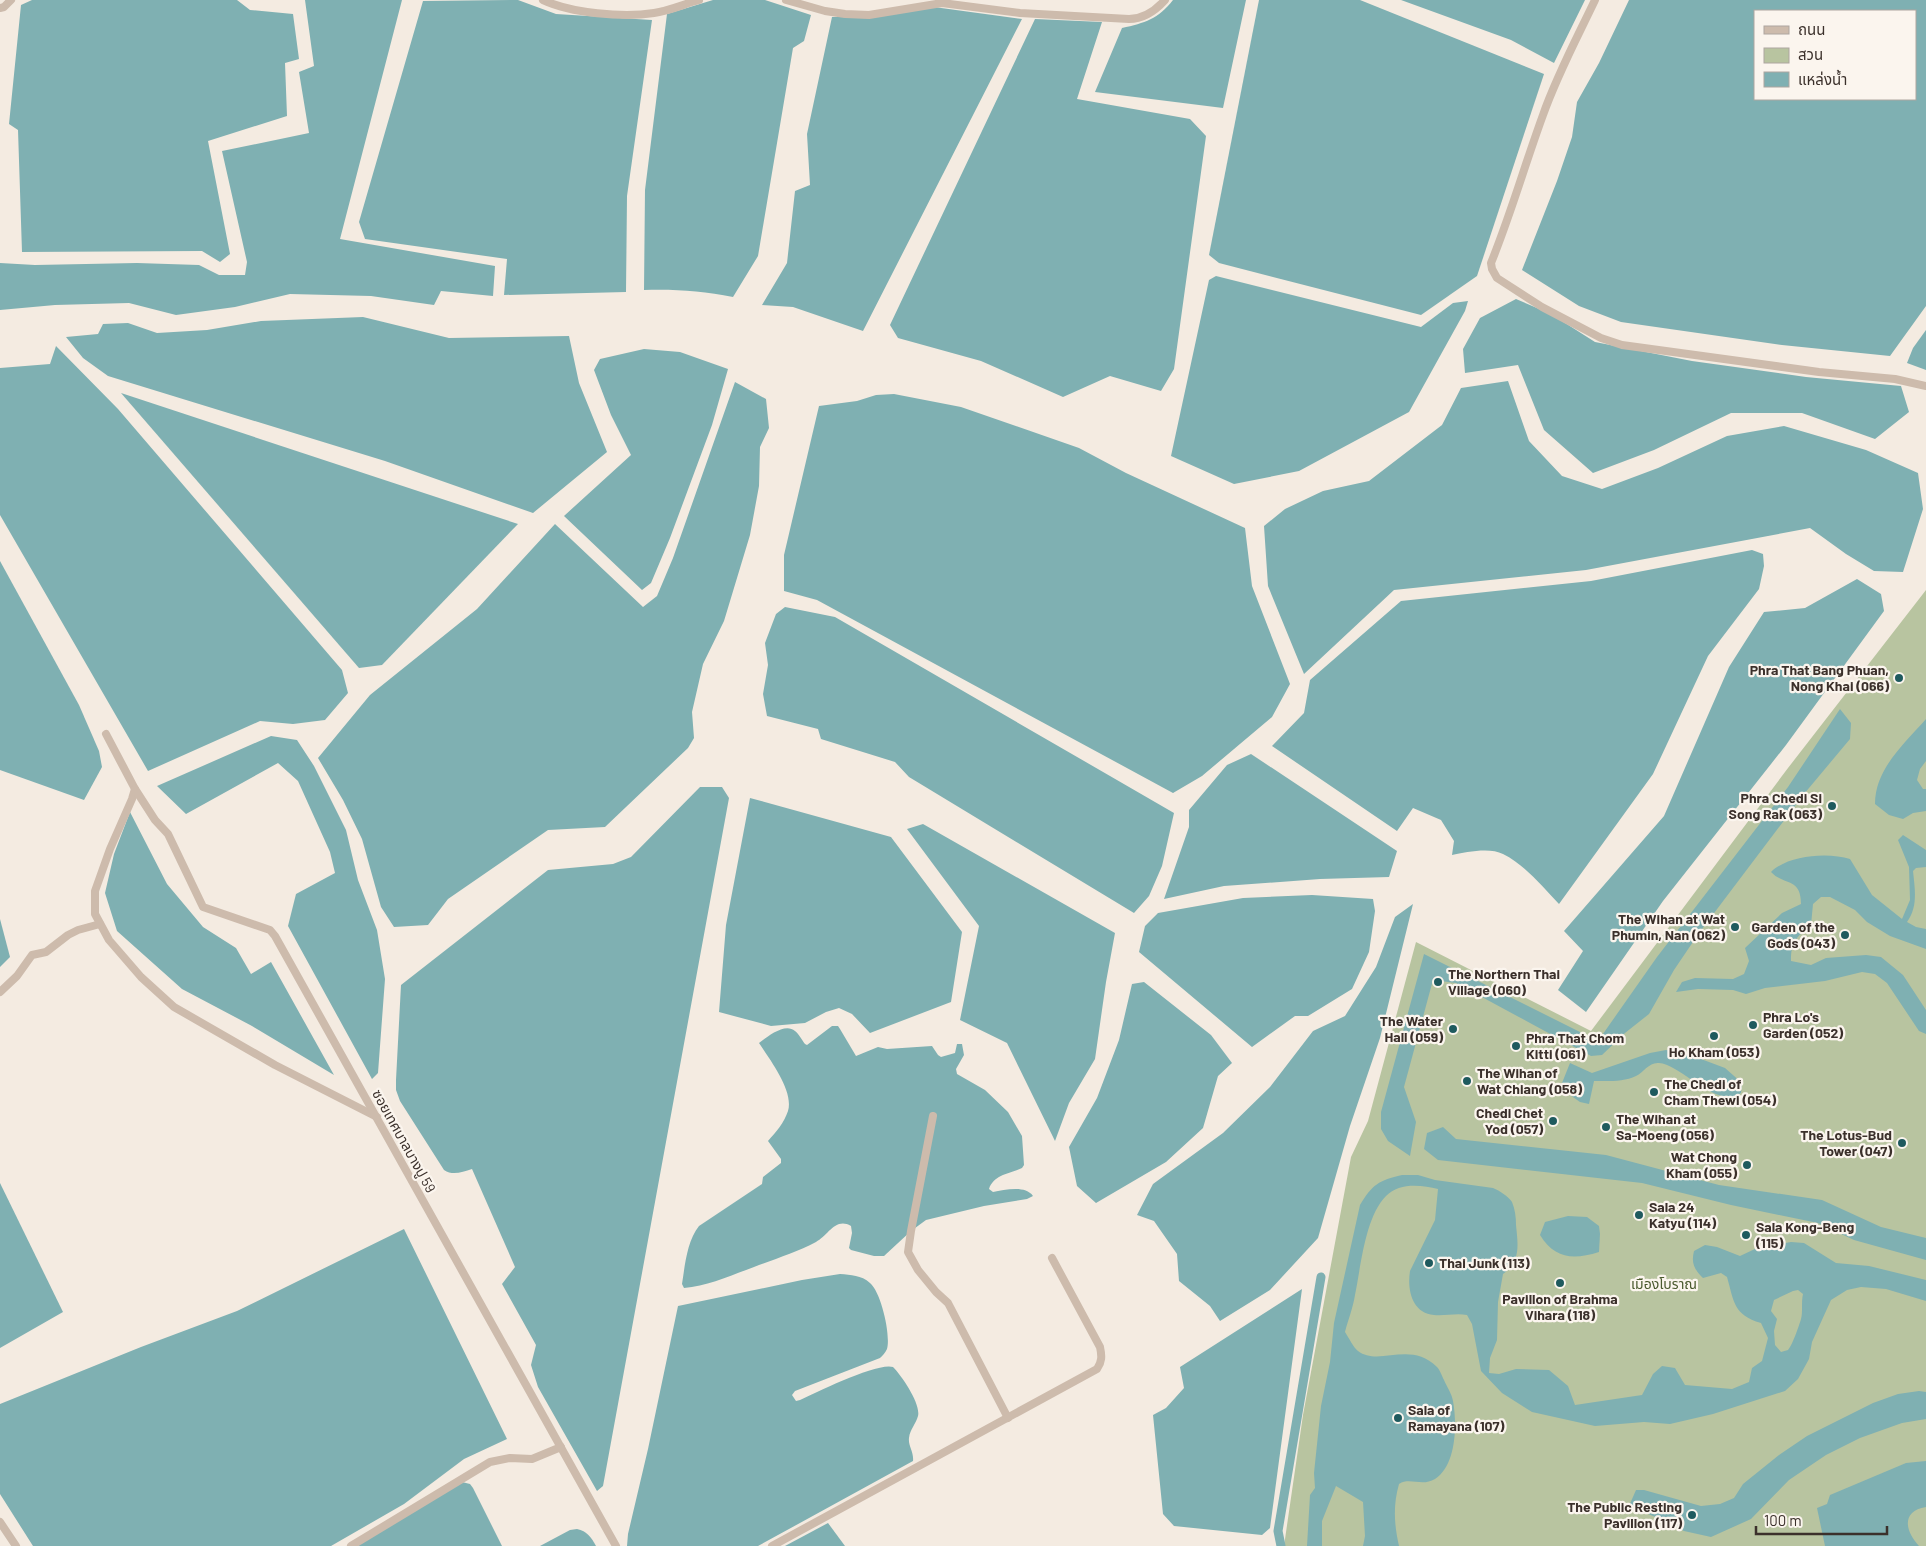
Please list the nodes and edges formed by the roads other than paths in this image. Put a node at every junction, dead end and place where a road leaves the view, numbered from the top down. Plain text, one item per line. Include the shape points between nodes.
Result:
1 (11, 0) edge
2 (543, 0) edge
3 (699, 0) edge
4 (786, 0) edge
5 (1165, 0) edge
6 (1595, 0) edge
7 (0, 8) edge
8 (1926, 386) edge
9 (106, 734) dead end
10 (135, 789) junction
11 (100, 924) junction
12 (0, 992) edge
13 (933, 1116) dead end
14 (377, 1117) junction
15 (1052, 1258) dead end
16 (1008, 1418) junction
17 (561, 1447) junction
18 (0, 1522) edge
19 (15, 1545) edge
20 (350, 1546) edge
21 (616, 1546) edge
22 (772, 1546) edge

1 - 7 street
2 - 3 street via 572,10 614,14 654,13
4 - 5 street via 825,11 869,15 942,3 1026,14 1129,19 1146,16
6 - 8 street via 1543,114 1491,263 1497,278 1549,311 1601,338 1622,345 1895,379
9 - 10 street, ซอยเทศบาลบางปู 59
10 - 11 street via 95,891 94,905
10 - 14 street, ซอยเทศบาลบางปู 59 via 168,834 203,907 270,930
11 - 12 street via 78,930 46,952 32,955
11 - 14 street via 140,977 174,1008
13 - 16 street via 908,1252 918,1270 948,1303
14 - 17 street, ซอยเทศบาลบางปู 59
15 - 16 street via 1100,1348 1101,1363 1092,1374
16 - 22 street
17 - 20 street via 532,1459 510,1458 490,1462
17 - 21 street, ซอยเทศบาลบางปู 59
18 - 19 street

